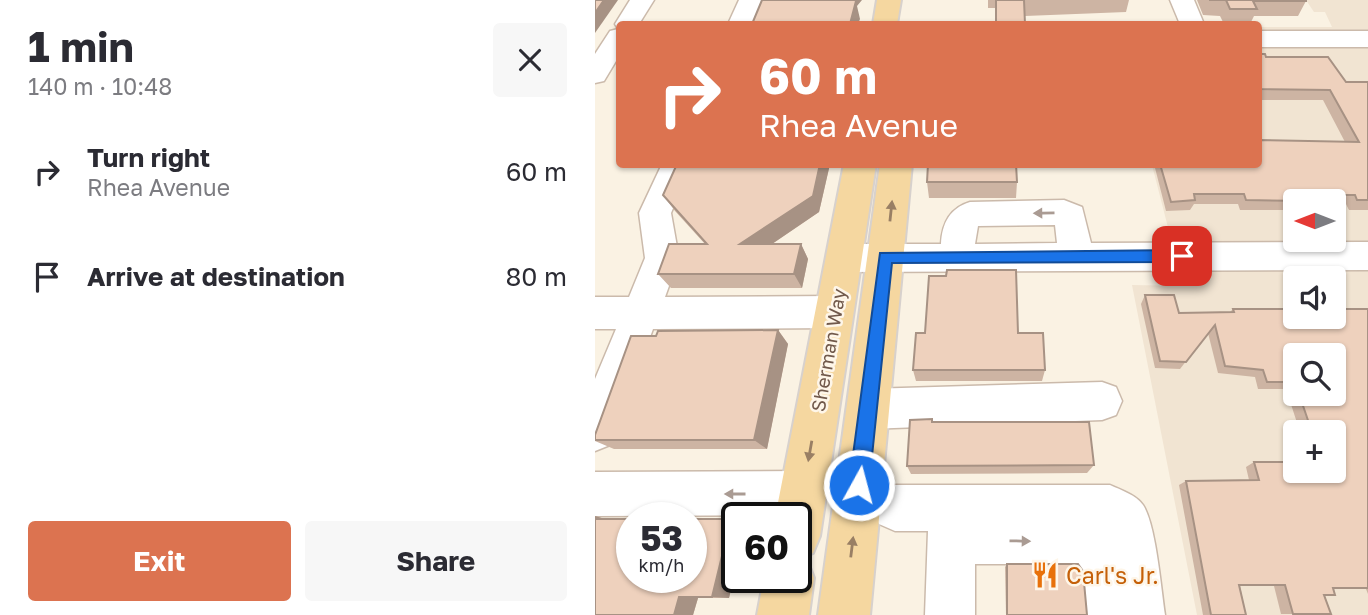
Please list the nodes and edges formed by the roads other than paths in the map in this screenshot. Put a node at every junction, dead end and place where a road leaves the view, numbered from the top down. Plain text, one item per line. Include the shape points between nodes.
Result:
1 (642, 0) edge
2 (751, 0) edge
3 (889, 0) edge
4 (1182, 0) edge
5 (629, 21) edge
6 (741, 21) edge
7 (886, 21) edge
8 (1191, 21) edge
9 (1262, 39) edge
10 (1368, 39) edge
11 (616, 40) edge
12 (597, 69) edge
13 (675, 168) edge
14 (860, 168) edge
15 (895, 168) edge
16 (1368, 256) edge
17 (865, 258) junction
18 (835, 312) junction
19 (595, 313) edge
20 (641, 313) junction
21 (1101, 401) dead end
22 (868, 409) junction
23 (596, 424) edge
24 (595, 494) edge
25 (802, 502) edge
26 (721, 507) edge
27 (895, 508) dead end
28 (952, 524) junction
29 (787, 593) edge
30 (783, 615) edge
31 (844, 615) edge
32 (950, 615) edge
33 (1108, 615) edge
34 (1140, 615) edge

1 - 5 street
2 - 6 street
3 - 7 main road
4 - 8 street
9 - 10 street
11 - 12 street
13 - 20 street via 655,213 663,251
14 - 17 main road, Sherman Way
17 -> 15 main road, Sherman Way
16 - 17 street
17 - 18 main road, Sherman Way
17 - 22 main road, Sherman Way
18 - 20 street
18 -> 25 main road, Sherman Way
19 - 20 street
20 - 23 street
21 - 22 street
31 -> 22 main road, Sherman Way
26 -> 24 street
27 - 28 street
28 - 32 street
28 -> 33 street via 1080,541 1094,548 1103,561
28 - 34 street via 1110,508 1126,520
29 - 30 main road

